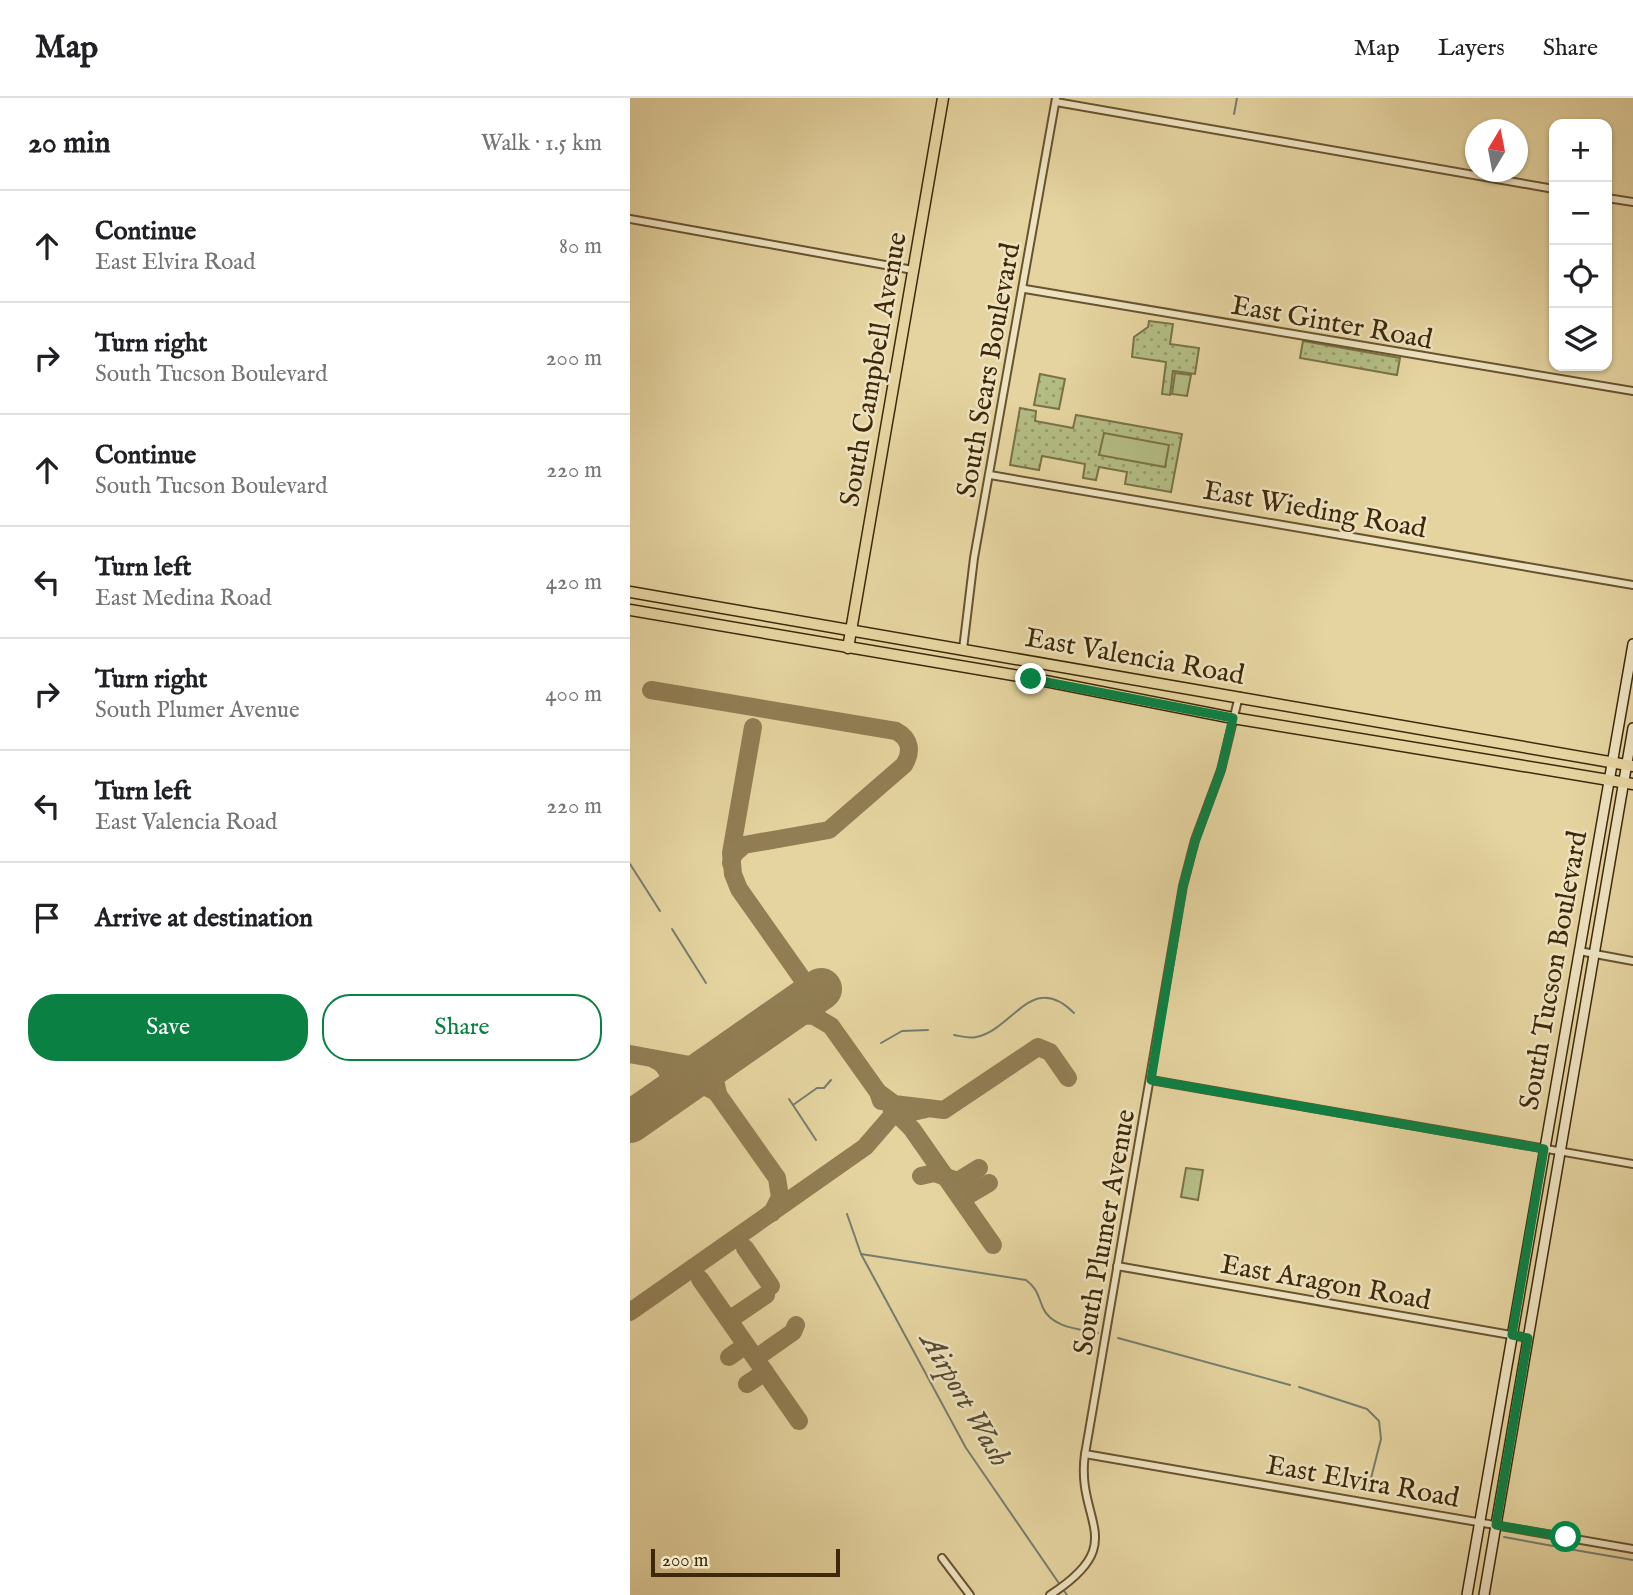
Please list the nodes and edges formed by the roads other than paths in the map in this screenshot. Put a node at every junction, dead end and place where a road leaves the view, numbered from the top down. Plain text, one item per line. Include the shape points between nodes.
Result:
1 (943, 98) edge
2 (1056, 100) edge
3 (1549, 188) edge
4 (1612, 199) edge
5 (1633, 202) edge
6 (630, 219) edge
7 (913, 270) junction
8 (1025, 289) junction
9 (1633, 391) edge
10 (990, 475) junction
11 (1633, 585) edge
12 (630, 592) edge
13 (664, 597) junction
14 (630, 610) edge
15 (661, 616) junction
16 (850, 629) junction
17 (1633, 644) edge
18 (848, 649) junction
19 (962, 649) junction
20 (1239, 696) junction
21 (1233, 718) junction
22 (1633, 728) edge
23 (1439, 731) junction
24 (1436, 750) junction
25 (1612, 761) junction
26 (1630, 765) edge
27 (1609, 780) junction
28 (1628, 783) edge
29 (1579, 951) junction
30 (1595, 954) junction
31 (1633, 961) edge
32 (1151, 1080) junction
33 (1544, 1149) junction
34 (1561, 1152) junction
35 (1633, 1164) edge
36 (1117, 1266) junction
37 (1512, 1335) junction
38 (1528, 1338) junction
39 (1085, 1454) junction
40 (1480, 1522) junction
41 (1496, 1525) junction
42 (1633, 1549) edge
43 (942, 1558) dead end
44 (1052, 1594) edge
45 (970, 1595) edge
46 (1467, 1595) edge
47 (1484, 1595) edge

1 - 7 main road, South Campbell Avenue
2 - 3 street
2 - 8 street, South Sears Boulevard
4 - 5 street
6 - 7 street
7 - 16 main road, South Campbell Avenue
8 - 9 street, East Ginter Road
8 - 10 street, South Sears Boulevard
10 - 11 street, East Wieding Road
10 - 19 street, South Sears Boulevard
12 - 13 main road, East Valencia Road
13 - 15 main road
13 - 16 main road, East Valencia Road
14 - 15 main road, East Valencia Road
15 - 18 main road, East Valencia Road
16 - 18 main road, South Campbell Avenue
16 - 19 main road, East Valencia Road
17 - 25 main road, South Tucson Boulevard
18 - 21 main road, East Valencia Road via 1025,677
19 - 20 main road, East Valencia Road
20 - 21 street, South Plumer Avenue
20 - 23 main road, East Valencia Road
21 - 24 main road, East Valencia Road
21 - 32 street, South Plumer Avenue via 1183,886
22 - 26 main road, South Tucson Boulevard
23 - 24 main road
23 - 25 main road, East Valencia Road
24 - 27 main road, East Valencia Road
25 - 26 main road, East Valencia Road
25 - 27 main road, South Tucson Boulevard
26 - 28 main road, South Tucson Boulevard
27 - 28 main road, East Valencia Road
27 - 29 main road, South Tucson Boulevard
28 - 30 main road, South Tucson Boulevard
29 - 30 street
29 - 33 main road, South Tucson Boulevard
30 - 31 street
30 - 34 main road, South Tucson Boulevard
32 - 33 street
32 - 36 street, South Plumer Avenue
33 - 34 street
33 - 37 main road, South Tucson Boulevard
34 - 35 street
34 - 38 main road, South Tucson Boulevard
36 - 37 street, East Aragon Road
36 - 39 street, South Plumer Avenue
37 - 38 street, East Aragon Road
37 - 40 main road, South Tucson Boulevard
38 - 41 main road, South Tucson Boulevard
39 - 40 street, East Elvira Road
39 - 44 street, South Plumer Avenue via 1085,1488 1097,1536 1088,1564
40 - 41 street, East Elvira Road
40 - 46 main road, South Tucson Boulevard
41 - 42 street, East Elvira Road
41 - 47 main road, South Tucson Boulevard
43 - 45 street

